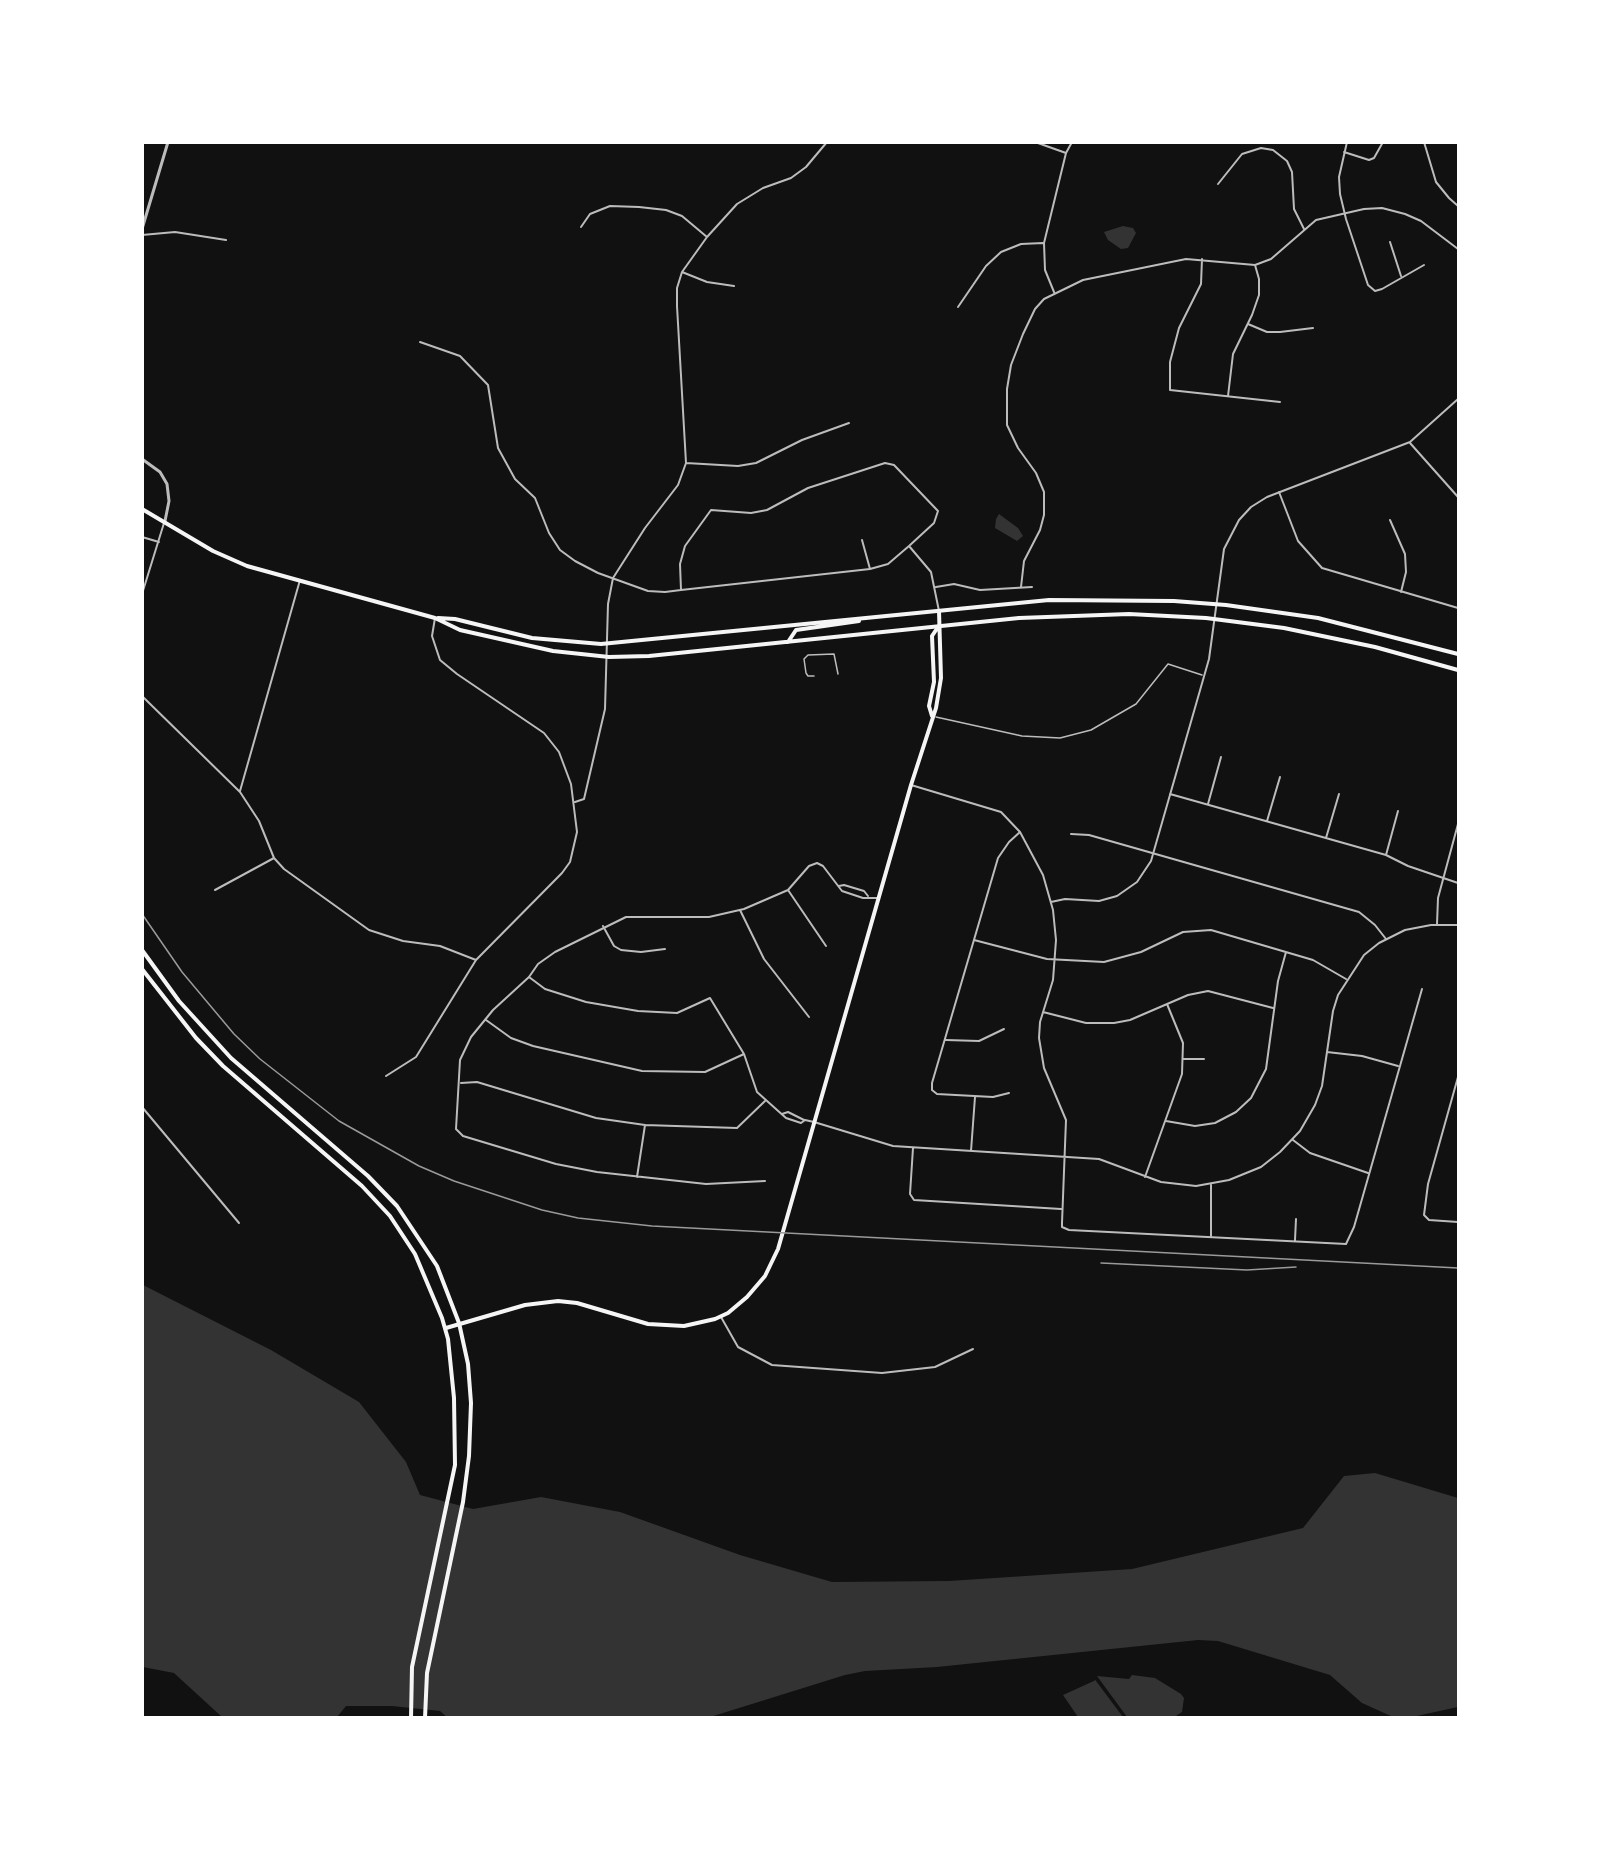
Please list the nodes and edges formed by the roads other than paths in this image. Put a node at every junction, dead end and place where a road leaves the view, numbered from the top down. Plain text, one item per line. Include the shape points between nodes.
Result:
1 (168, 142) edge
2 (827, 142) edge
3 (1035, 142) edge
4 (1072, 142) edge
5 (1347, 142) edge
6 (1383, 142) edge
7 (1424, 142) edge
8 (1344, 152) junction
9 (1066, 153) junction
10 (1218, 184) dead end
11 (1458, 206) edge
12 (1344, 213) junction
13 (581, 227) dead end
14 (142, 229) edge
15 (1304, 229) junction
16 (142, 235) edge
17 (707, 237) junction
18 (226, 240) dead end
19 (1390, 242) dead end
20 (1458, 242) edge
21 (1044, 243) junction
22 (1455, 246) junction
23 (1458, 249) edge
24 (1202, 259) junction
25 (1255, 265) junction
26 (1424, 265) dead end
27 (682, 272) junction
28 (1401, 276) junction
29 (734, 286) dead end
30 (1054, 292) junction
31 (958, 307) dead end
32 (1248, 324) junction
33 (1313, 328) dead end
34 (420, 342) dead end
35 (1228, 396) junction
36 (1458, 400) edge
37 (1280, 402) dead end
38 (849, 423) dead end
39 (1410, 442) junction
40 (142, 459) edge
41 (686, 463) junction
42 (1279, 492) junction
43 (1458, 496) edge
44 (142, 509) edge
45 (1390, 520) dead end
46 (165, 521) junction
47 (142, 537) edge
48 (862, 540) dead end
49 (159, 542) junction
50 (909, 546) junction
51 (870, 569) junction
52 (613, 578) junction
53 (300, 580) junction
54 (1032, 586) dead end
55 (936, 587) junction
56 (1022, 587) junction
57 (681, 590) junction
58 (1401, 592) junction
59 (142, 594) edge
60 (1217, 604) junction
61 (1458, 608) edge
62 (939, 611) junction
63 (435, 618) junction
64 (862, 619) junction
65 (1215, 619) junction
66 (938, 626) junction
67 (788, 642) junction
68 (609, 644) junction
69 (1458, 654) edge
70 (609, 657) junction
71 (1458, 670) edge
72 (838, 674) dead end
73 (1204, 675) junction
74 (814, 676) dead end
75 (142, 696) edge
76 (932, 716) junction
77 (1221, 757) dead end
78 (1280, 777) dead end
79 (911, 785) junction
80 (240, 792) junction
81 (1170, 794) junction
82 (1339, 794) dead end
83 (575, 802) junction
84 (1208, 804) junction
85 (1398, 811) dead end
86 (1267, 821) junction
87 (1458, 824) edge
88 (1020, 832) junction
89 (1071, 834) dead end
90 (1326, 838) junction
91 (1153, 854) junction
92 (1386, 855) junction
93 (274, 858) junction
94 (1444, 877) junction
95 (1458, 882) edge
96 (839, 886) junction
97 (215, 890) dead end
98 (788, 890) junction
99 (868, 896) junction
100 (879, 899) junction
101 (1051, 902) junction
102 (740, 910) junction
103 (1437, 924) junction
104 (603, 926) junction
105 (1458, 926) edge
106 (1386, 939) junction
107 (974, 940) junction
108 (826, 946) dead end
109 (665, 949) dead end
110 (142, 950) edge
111 (1286, 952) junction
112 (1054, 959) junction
113 (476, 960) junction
114 (142, 969) edge
115 (529, 977) junction
116 (1346, 979) junction
117 (1422, 989) dead end
118 (1167, 1004) junction
119 (1273, 1009) junction
120 (1043, 1012) junction
121 (809, 1017) dead end
122 (486, 1020) junction
123 (1004, 1029) dead end
124 (946, 1040) junction
125 (1327, 1053) junction
126 (744, 1054) junction
127 (1183, 1059) junction
128 (1204, 1059) dead end
129 (1399, 1067) junction
130 (386, 1076) dead end
131 (1458, 1077) edge
132 (460, 1083) junction
133 (1009, 1093) dead end
134 (975, 1097) junction
135 (765, 1101) junction
136 (142, 1107) edge
137 (782, 1114) junction
138 (805, 1120) junction
139 (1166, 1121) junction
140 (814, 1122) junction
141 (645, 1125) junction
142 (1293, 1140) junction
143 (913, 1148) junction
144 (971, 1151) junction
145 (1066, 1156) junction
146 (1368, 1173) junction
147 (637, 1177) junction
148 (1145, 1177) junction
149 (765, 1181) dead end
150 (1211, 1185) junction
151 (1063, 1209) junction
152 (1296, 1219) dead end
153 (1458, 1222) edge
154 (239, 1223) dead end
155 (1211, 1237) junction
156 (1295, 1241) junction
157 (721, 1317) junction
158 (459, 1323) junction
159 (446, 1328) junction
160 (973, 1349) dead end
161 (411, 1718) edge
162 (425, 1718) edge

1 - 14 street
2 - 17 street via 791,178 745,198
3 - 9 street
4 - 9 street
5 - 8 street
6 - 8 street via 1369,160
7 - 11 street via 1436,182
8 - 12 street via 1339,177
9 - 21 street
10 - 15 street via 1242,154 1261,148 1273,150 1287,161 1292,172 1294,209
12 - 15 street via 1316,220
12 - 22 street via 1373,208 1397,211 1421,221
12 - 28 street via 1371,289 1382,289
13 - 17 street via 590,214 610,206 648,208 682,216
15 - 25 street via 1271,259
16 - 18 street via 175,232
17 - 27 street
19 - 28 street
20 - 22 street
21 - 30 street via 1045,270
21 - 31 street via 1021,244 1001,252 986,266
22 - 23 street
24 - 25 street
24 - 30 street via 1083,280
24 - 35 street via 1202,284 1179,328 1170,362 1170,390
25 - 32 street via 1259,295
26 - 28 street
27 - 29 street via 707,282
27 - 41 street via 677,306
30 - 56 street via 1035,309 1011,365 1007,389 1007,425 1044,492 1044,515 1024,561
32 - 33 street via 1273,332
32 - 35 street via 1233,354
34 - 52 street via 460,356 488,385 498,448 515,479 535,498 555,542 575,561
35 - 37 street
36 - 39 street
38 - 41 street via 756,463
39 - 42 street
39 - 43 street
40 - 46 street via 160,472 167,484
41 - 52 street via 678,485
42 - 58 street via 1298,541 1314,561 1331,572
42 - 60 street via 1251,507 1231,532 1222,556
44 - 46 main road
45 - 58 street via 1406,554
46 - 49 street
46 - 53 main road via 225,557
47 - 49 street
48 - 51 street
49 - 59 street
50 - 51 street via 888,564
50 - 55 street via 931,572
50 - 57 street via 934,523 938,511 894,465 885,463 808,488 767,510 711,510 685,546 680,564
51 - 57 street
52 - 57 street via 648,591
52 - 68 street via 608,604
53 - 63 main road
53 - 80 street
54 - 56 street
55 - 56 street
55 - 62 street
58 - 61 street
60 - 62 main road via 1078,599
60 - 65 street
60 - 69 main road via 1354,626
62 - 64 main road
62 - 66 main road
63 - 68 main road via 455,619 532,638
63 - 70 main road via 460,630 531,648
63 - 83 street via 432,636 440,660 544,733 559,752
64 - 67 main road via 855,624 796,630
64 - 68 main road
65 - 66 main road via 1080,615
65 - 71 main road via 1320,634
65 - 73 street
66 - 67 main road
66 - 76 main road via 941,678
66 - 76 main road via 933,636 929,706
67 - 70 main road
68 - 70 street
70 - 83 street via 605,709 584,799
72 - 74 lane via 834,654 808,655 804,659 806,673
73 - 76 lane via 1168,664 1136,704 1091,730 1060,738 1015,735
73 - 81 street
75 - 80 street
76 - 79 main road
77 - 84 street
78 - 86 street
79 - 88 street via 991,808 1008,818
79 - 100 main road
80 - 93 street via 260,821
81 - 84 street
81 - 91 street
82 - 90 street
83 - 113 street via 577,832 570,862
84 - 86 street
85 - 92 street
86 - 90 street
87 - 94 street
88 - 101 street
88 - 107 street via 998,858
89 - 91 street via 1089,835
90 - 92 street
91 - 101 street via 1141,878 1117,896 1099,901
91 - 106 street via 1359,912
92 - 94 street
93 - 97 street
93 - 113 street via 369,930 440,946
94 - 95 street
94 - 103 street
96 - 98 street via 817,863 809,866
96 - 99 street via 864,891
96 - 99 street via 842,891
98 - 102 street
98 - 108 street
99 - 100 street
100 - 140 main road
101 - 112 street
102 - 104 street via 709,917 626,917
102 - 121 street via 764,958
103 - 105 street
103 - 106 street via 1405,930
104 - 109 street via 614,946 621,950
104 - 115 street via 555,952 538,964
106 - 116 street via 1364,955
107 - 112 street
107 - 124 street
110 - 158 main road via 218,1045 397,1206 437,1266
111 - 112 street via 1200,929 1183,932 1115,960
111 - 116 street via 1313,960
111 - 119 street
112 - 120 street via 1053,980
113 - 130 street via 416,1057
114 - 159 main road via 223,1066 362,1186 390,1216 415,1254
115 - 122 street
115 - 126 street via 545,989 586,1002 662,1014 690,1009 710,998
116 - 125 street via 1333,1011
117 - 129 street
118 - 119 street via 1208,991
118 - 120 street via 1130,1020 1098,1025
118 - 127 street via 1179,1029
119 - 139 street via 1266,1069 1251,1098 1215,1123 1195,1126
120 - 145 street via 1039,1038 1042,1061 1066,1120
122 - 126 street via 511,1038 533,1046 642,1071 705,1072
122 - 132 street via 471,1037 460,1060
123 - 124 street via 979,1041
124 - 134 street via 932,1090 937,1094
125 - 129 street via 1362,1056
125 - 142 street via 1319,1096
126 - 135 street via 751,1080
127 - 128 street
127 - 139 street via 1180,1084
129 - 146 street
131 - 153 street via 1428,1184 1424,1215 1429,1220
132 - 141 street via 477,1082 596,1118
132 - 147 street via 456,1129 464,1136 556,1164
133 - 134 street
134 - 144 street
135 - 137 street
135 - 141 street via 730,1130
136 - 154 street
137 - 138 street via 789,1112
137 - 138 street via 801,1123
138 - 140 street
139 - 148 street
140 - 143 street via 883,1144
140 - 157 main road via 774,1260 747,1297
141 - 147 street
142 - 146 street via 1310,1153
142 - 150 street via 1261,1167
143 - 144 street
143 - 151 street via 910,1194 914,1200
144 - 145 street
145 - 148 street via 1109,1161
145 - 151 street
146 - 156 street via 1352,1235 1346,1244
147 - 149 street via 706,1184
148 - 150 street via 1177,1185
150 - 155 street
151 - 155 street via 1062,1227 1069,1230
152 - 156 street
155 - 156 street
157 - 158 main road via 684,1326 655,1326 558,1301 525,1305
157 - 160 street via 738,1347 772,1365 882,1373 935,1367
158 - 159 main road
158 - 162 main road via 471,1403 469,1456 427,1673
159 - 161 main road via 456,1430 454,1465 412,1667

